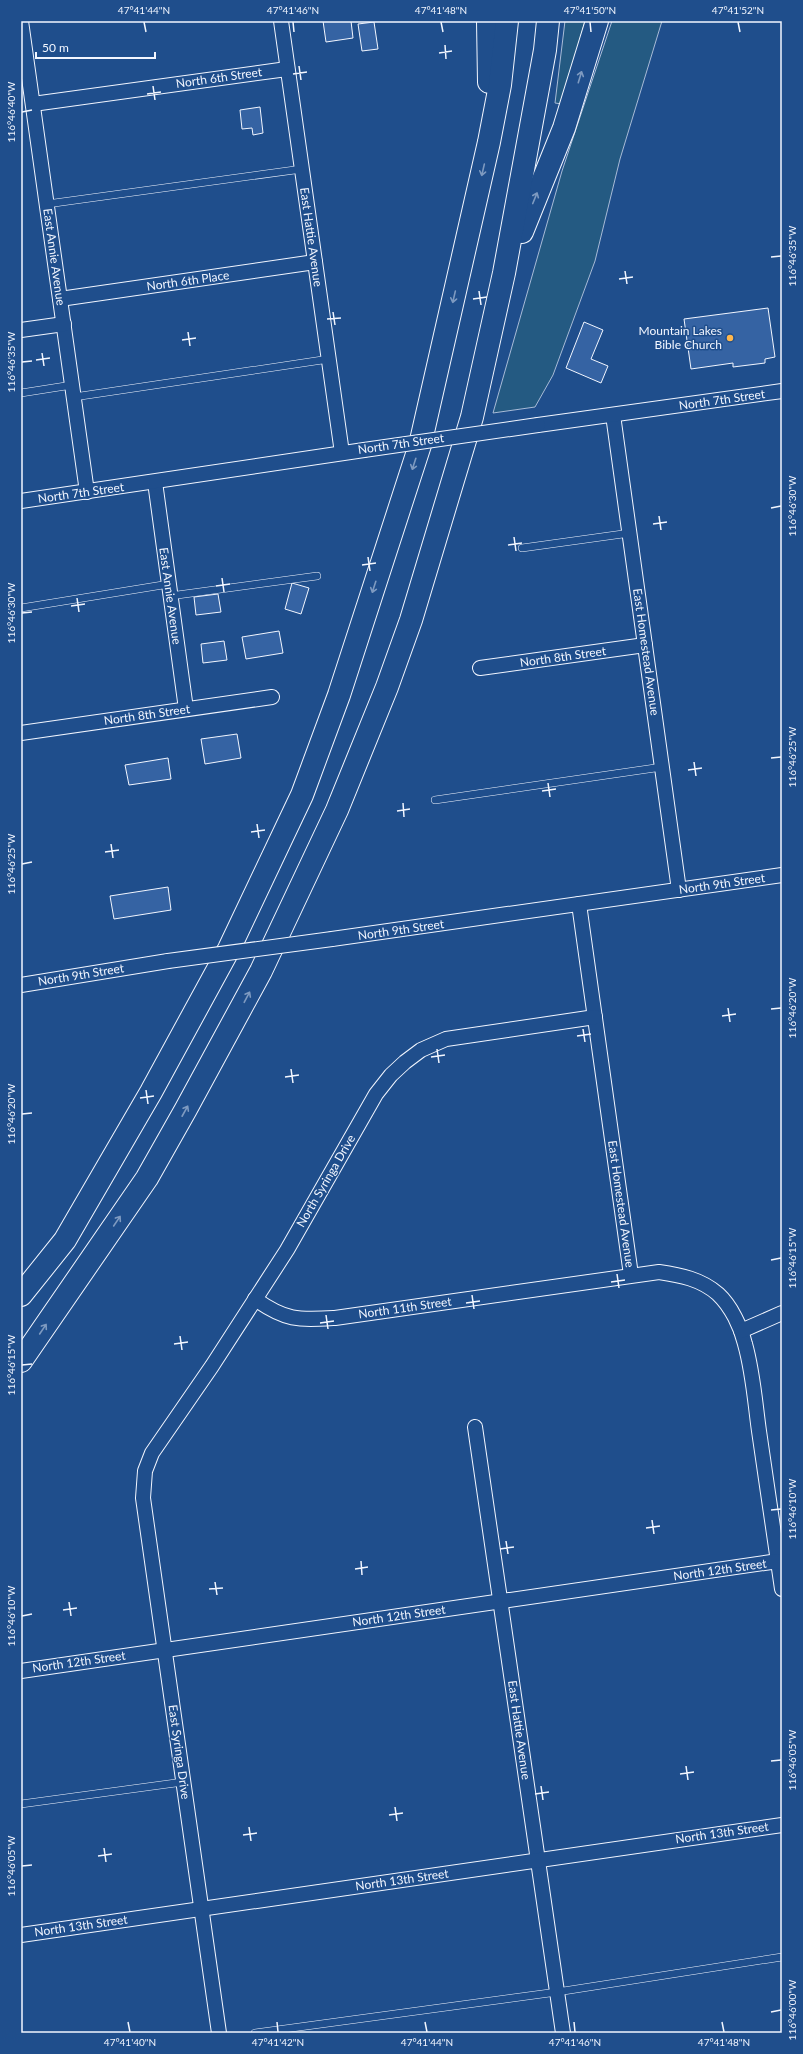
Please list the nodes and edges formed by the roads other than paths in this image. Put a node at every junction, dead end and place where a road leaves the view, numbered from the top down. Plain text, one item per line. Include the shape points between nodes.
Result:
1 (21, 21) edge
2 (280, 21) edge
3 (488, 21) edge
4 (507, 21) edge
5 (548, 21) edge
6 (597, 21) edge
7 (287, 69) junction
8 (33, 104) junction
9 (489, 142) junction
10 (302, 170) junction
11 (47, 204) junction
12 (315, 262) junction
13 (504, 274) junction
14 (60, 299) junction
15 (64, 324) junction
16 (21, 330) edge
17 (328, 359) junction
18 (73, 391) junction
19 (782, 392) edge
20 (21, 393) edge
21 (613, 415) junction
22 (342, 453) junction
23 (155, 482) junction
24 (87, 492) junction
25 (21, 501) edge
26 (630, 533) junction
27 (522, 548) dead end
28 (317, 576) dead end
29 (170, 590) junction
30 (21, 608) edge
31 (645, 645) junction
32 (480, 668) dead end
33 (272, 697) dead end
34 (186, 709) junction
35 (21, 733) edge
36 (662, 767) junction
37 (435, 800) dead end
38 (782, 875) edge
39 (679, 890) junction
40 (579, 904) junction
41 (21, 985) edge
42 (595, 1017) junction
43 (631, 1275) junction
44 (21, 1295) edge
45 (255, 1299) junction
46 (782, 1313) edge
47 (741, 1331) junction
48 (21, 1361) edge
49 (475, 1426) dead end
50 (145, 1470) joint
51 (778, 1561) junction
52 (782, 1589) edge
53 (501, 1601) junction
54 (164, 1650) junction
55 (21, 1671) edge
56 (183, 1782) junction
57 (21, 1804) edge
58 (782, 1825) edge
59 (538, 1860) junction
60 (201, 1909) junction
61 (21, 1935) edge
62 (782, 1957) edge
63 (557, 1992) junction
64 (219, 2033) edge
65 (255, 2033) edge
66 (563, 2033) edge

1 - 8 street, East Annie Avenue
2 - 7 street, East Hattie Avenue
3 - 9 highway
4 - 9 highway via 500,86
5 - 13 highway
13 -> 6 highway via 564,128
7 - 8 street, North 6th Street
7 - 10 street, East Hattie Avenue
8 - 11 street, East Annie Avenue
9 -> 44 highway via 420,445 339,695 302,795 229,949 152,1092 65,1240
10 - 11 lane
10 - 12 street, East Hattie Avenue
11 - 14 street, East Annie Avenue
12 - 14 street, North 6th Place
12 - 17 street, East Hattie Avenue
48 -> 13 highway via 147,1178 261,971 338,810 412,620 472,417
14 - 15 street, East Annie Avenue
15 - 16 street
15 - 18 street, East Annie Avenue
17 - 18 lane
17 - 22 street, East Hattie Avenue
18 - 20 lane
18 - 24 street, East Annie Avenue
19 - 21 street, North 7th Street
21 - 22 street, North 7th Street, bridge
21 - 26 street, East Homestead Avenue
22 - 23 street, North 7th Street
23 - 24 street, North 7th Street
23 - 29 street, East Annie Avenue
24 - 25 street, North 7th Street
26 - 27 lane
26 - 31 street, East Homestead Avenue
28 - 29 lane
29 - 30 lane
29 - 34 street, East Annie Avenue
31 - 32 street, North 8th Street
31 - 36 street, East Homestead Avenue
33 - 34 street, North 8th Street
34 - 35 street, North 8th Street
36 - 37 lane
36 - 39 street, East Homestead Avenue
38 - 39 street, North 9th Street
39 - 40 street, North 9th Street
40 - 41 street, North 9th Street, bridge via 168,961
40 - 42 street, East Homestead Avenue
42 - 43 street, East Homestead Avenue
42 - 45 street, North Syringa Drive via 446,1039 421,1050 405,1062 376,1094 287,1250
43 - 45 street, North 11th Street via 306,1320 281,1315
43 - 47 street, East Homestead Avenue via 659,1272 690,1278 718,1294
45 - 50 street, North Syringa Drive via 152,1453
46 - 47 street
47 - 51 street, East Homestead Avenue via 752,1380
49 - 53 street, East Hattie Avenue
50 - 54 street, East Syringa Drive via 142,1498
51 - 52 street, East Homestead Avenue
51 - 53 street, North 12th Street
53 - 54 street, North 12th Street
53 - 59 street, East Hattie Avenue
54 - 55 street, North 12th Street
54 - 56 street, East Syringa Drive
56 - 57 lane
56 - 60 street, East Syringa Drive
58 - 59 street, North 13th Street
59 - 60 street, North 13th Street
59 - 63 street, East Hattie Avenue
60 - 61 street, North 13th Street
60 - 64 street, East Syringa Drive
62 - 63 lane
63 - 65 lane
63 - 66 street, East Hattie Avenue

